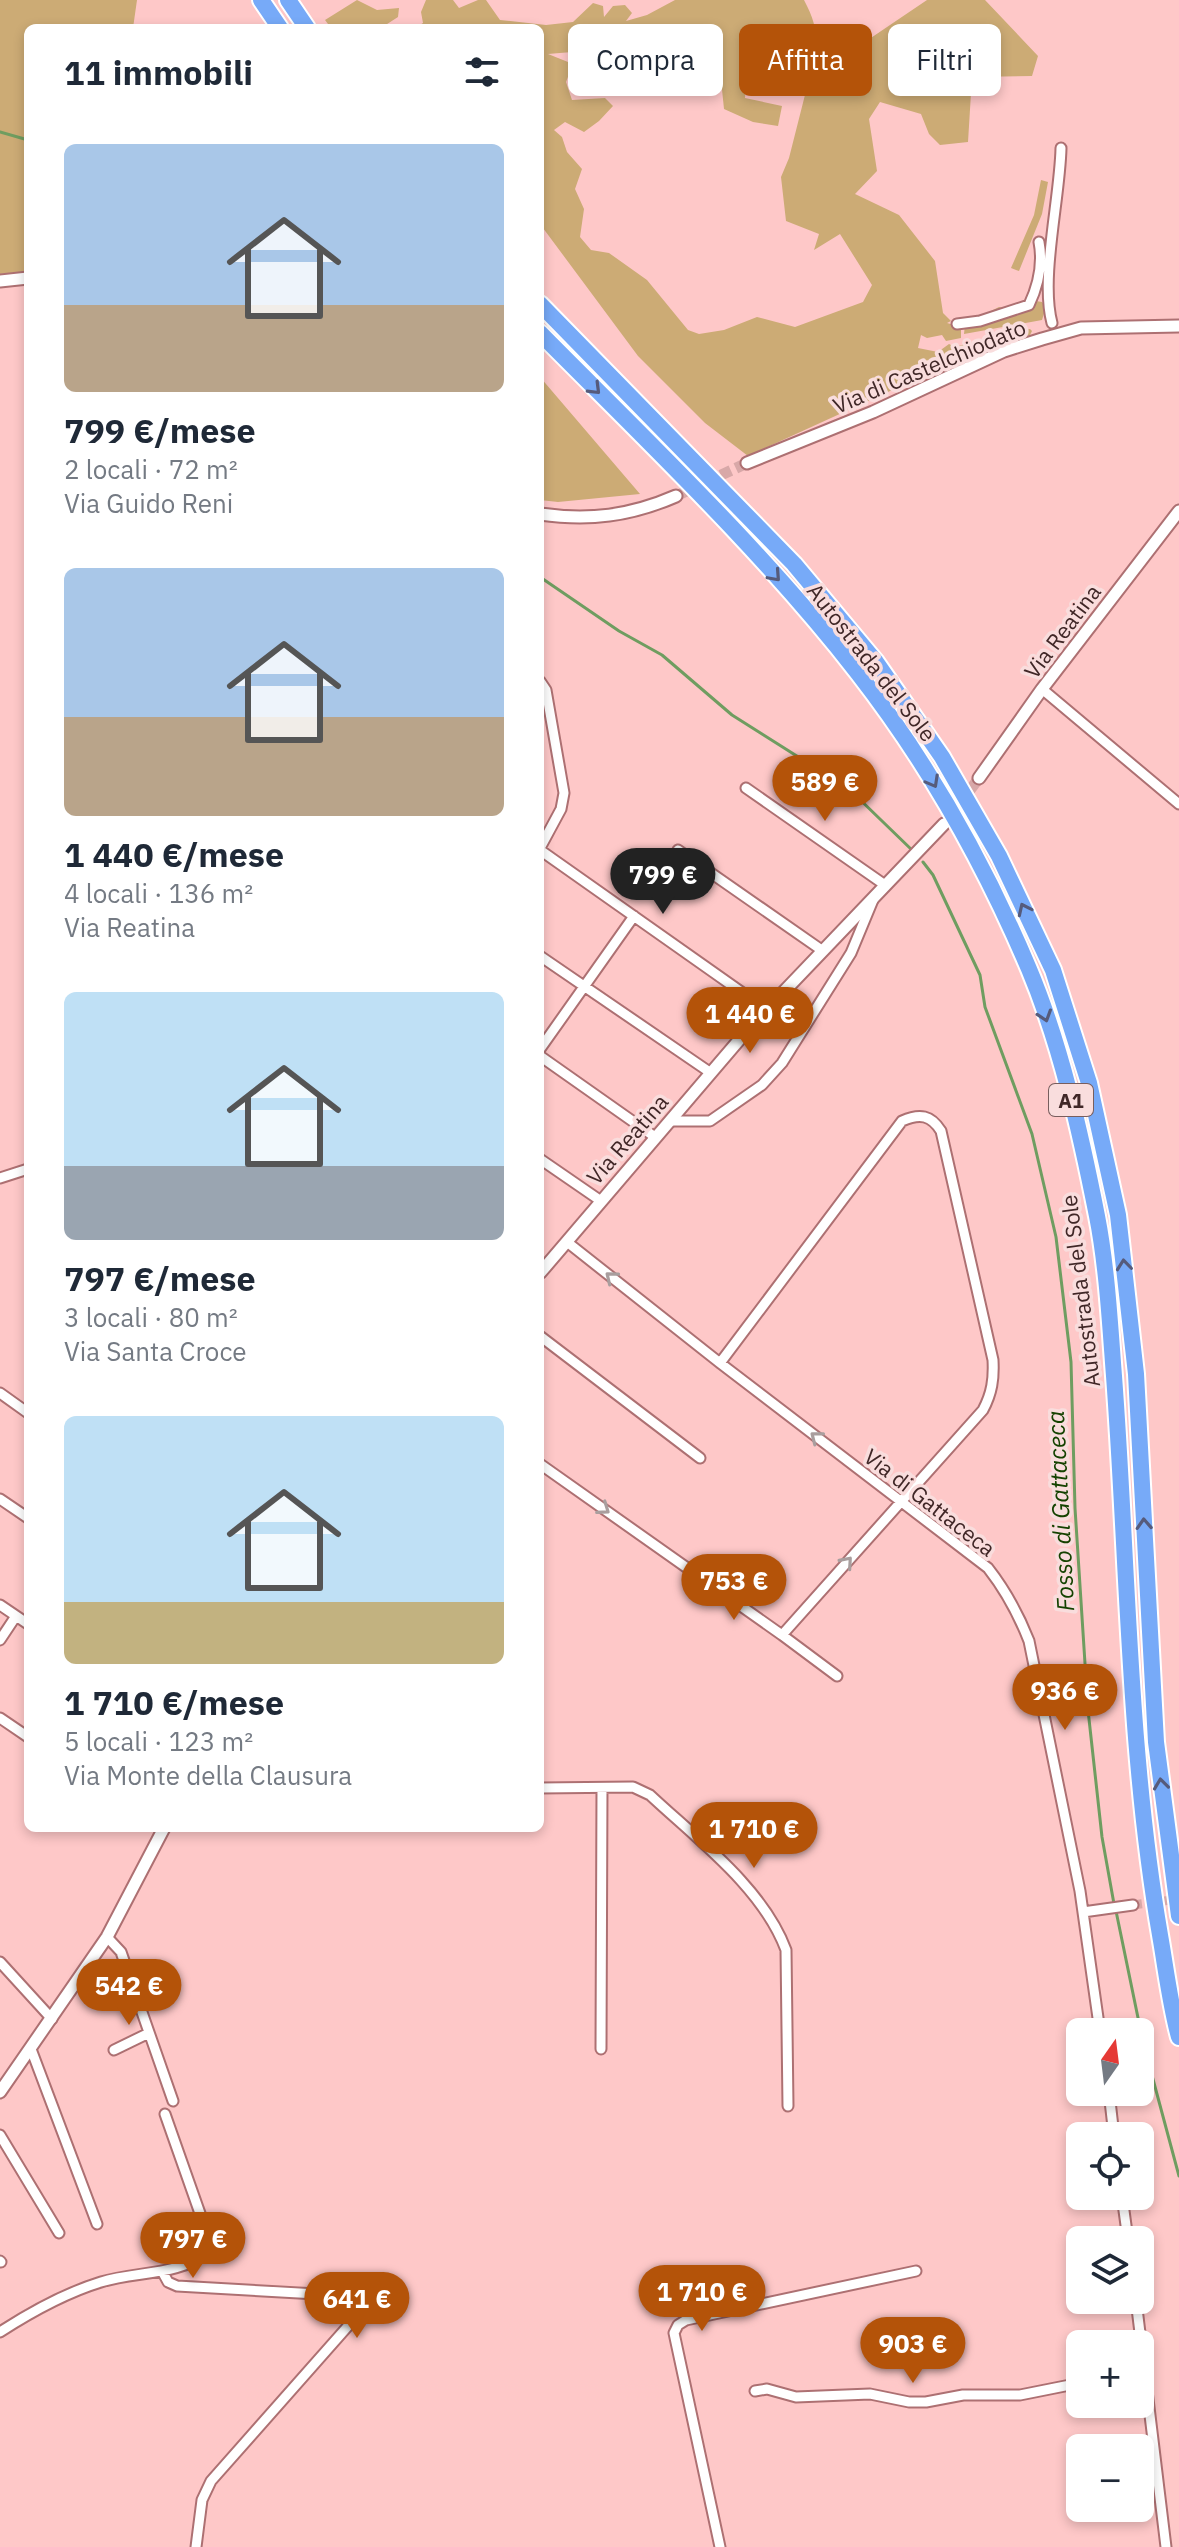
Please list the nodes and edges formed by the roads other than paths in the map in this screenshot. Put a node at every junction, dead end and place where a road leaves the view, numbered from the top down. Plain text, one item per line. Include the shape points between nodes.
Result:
1 (261, 0) edge
2 (288, 0) edge
3 (277, 24) edge
4 (304, 24) edge
5 (1061, 148) dead end
6 (1039, 242) dead end
7 (24, 278) edge
8 (2, 281) edge
9 (24, 284) edge
10 (544, 308) edge
11 (1052, 323) dead end
12 (957, 324) dead end
13 (1179, 326) edge
14 (544, 337) edge
15 (747, 463) tunnel mouth
16 (676, 496) tunnel mouth
17 (1179, 511) edge
18 (544, 515) edge
19 (544, 687) edge
20 (1042, 689) junction
21 (979, 778) tunnel mouth
22 (746, 788) dead end
23 (1179, 804) edge
24 (944, 824) tunnel mouth
25 (544, 841) edge
26 (678, 850) dead end
27 (544, 852) edge
28 (885, 885) junction
29 (874, 898) junction
30 (634, 916) junction
31 (823, 951) junction
32 (544, 959) edge
33 (584, 986) junction
34 (767, 1010) junction
35 (544, 1043) edge
36 (544, 1059) edge
37 (711, 1073) junction
38 (670, 1121) junction
39 (655, 1137) junction
40 (544, 1162) edge
41 (24, 1170) edge
42 (0, 1178) edge
43 (601, 1201) junction
44 (567, 1242) junction
45 (544, 1265) edge
46 (544, 1339) edge
47 (720, 1363) junction
48 (0, 1393) edge
49 (24, 1410) edge
50 (700, 1458) dead end
51 (544, 1467) edge
52 (0, 1499) edge
53 (900, 1502) junction
54 (24, 1515) edge
55 (0, 1605) edge
56 (16, 1616) junction
57 (24, 1621) edge
58 (782, 1635) junction
59 (0, 1640) edge
60 (837, 1676) dead end
61 (0, 1718) edge
62 (24, 1734) edge
63 (544, 1788) edge
64 (602, 1788) junction
65 (161, 1832) edge
66 (1133, 1905) tunnel mouth
67 (1083, 1912) junction
68 (1179, 1916) edge
69 (107, 1937) junction
70 (0, 1962) edge
71 (1098, 2018) edge
72 (52, 2019) junction
73 (149, 2033) junction
74 (1179, 2037) edge
75 (31, 2049) junction
76 (601, 2049) dead end
77 (114, 2050) dead end
78 (0, 2092) edge
79 (173, 2101) dead end
80 (788, 2106) dead end
81 (165, 2114) dead end
82 (0, 2135) edge
83 (97, 2224) dead end
84 (59, 2233) dead end
85 (162, 2271) junction
86 (916, 2271) dead end
87 (0, 2332) edge
88 (1066, 2386) edge
89 (755, 2391) dead end
90 (1148, 2418) edge
91 (196, 2547) edge
92 (720, 2547) edge
93 (1166, 2547) edge

1 - 3 highway
2 - 4 highway
5 - 11 street via 1049,286
6 - 12 street via 1036,290 1029,305
7 - 8 street
8 - 9 street
68 -> 10 highway, Autostrada del Sole / A1 via 1156,1742 1136,1374 1118,1215 1089,1083 1053,970 999,856 942,757 876,662 794,564
13 - 15 street, Via di Castelchiodato via 1081,328 1004,351
14 -> 74 highway, Autostrada del Sole / A1 via 714,509 858,673 923,765 978,862 1030,971 1068,1087 1098,1221 1114,1375 1145,1836
16 - 18 street via 617,516
17 - 20 street, Via Reatina
19 - 25 street via 564,793
20 - 21 street, Via Reatina
20 - 23 street
22 - 28 street
24 - 28 street, Via Reatina
26 - 31 street
27 - 30 street
28 - 29 street, Via Reatina
29 - 31 street, Via Reatina
29 - 38 street via 851,953 782,1063 762,1085 710,1121
30 - 33 street
30 - 34 street
31 - 34 street, Via Reatina
32 - 33 street
33 - 35 street
33 - 37 street
34 - 37 street, Via Reatina
36 - 39 street
37 - 38 street, Via Reatina
38 - 39 street, Via Reatina
39 - 43 street, Via Reatina
40 - 43 street
41 - 42 street
43 - 44 street, Via Reatina
44 - 45 street, Via Reatina
47 -> 44 street, Via di Gattaceca
46 - 50 street
53 -> 47 street, Via di Gattaceca
47 - 53 street via 902,1121 913,1116 934,1120 941,1131 994,1375 983,1410
48 - 49 street
51 -> 58 street
52 - 54 street
58 -> 53 street
53 - 67 street, Via di Gattaceca via 988,1568 1018,1613 1029,1641
55 - 56 street
56 - 57 street
56 - 59 street
58 - 60 street
61 - 62 street
63 - 64 street
64 - 76 street
64 - 80 street via 637,1788 650,1795 742,1882 781,1937 788,1958
65 - 69 street
66 - 67 street
67 - 71 street, Via di Gattaceca
69 - 72 street
69 - 73 street via 121,1952
70 - 72 street
72 - 75 street
73 - 77 street
73 - 79 street
75 - 78 street
75 - 83 street
81 - 85 street via 211,2246 190,2263
82 - 84 street
85 - 87 street via 91,2285
85 - 91 street via 177,2286 352,2296 361,2304 356,2317 211,2481 202,2500
86 - 92 street via 678,2325 674,2333
88 - 89 street via 926,2402 870,2394 796,2397
90 - 93 street

